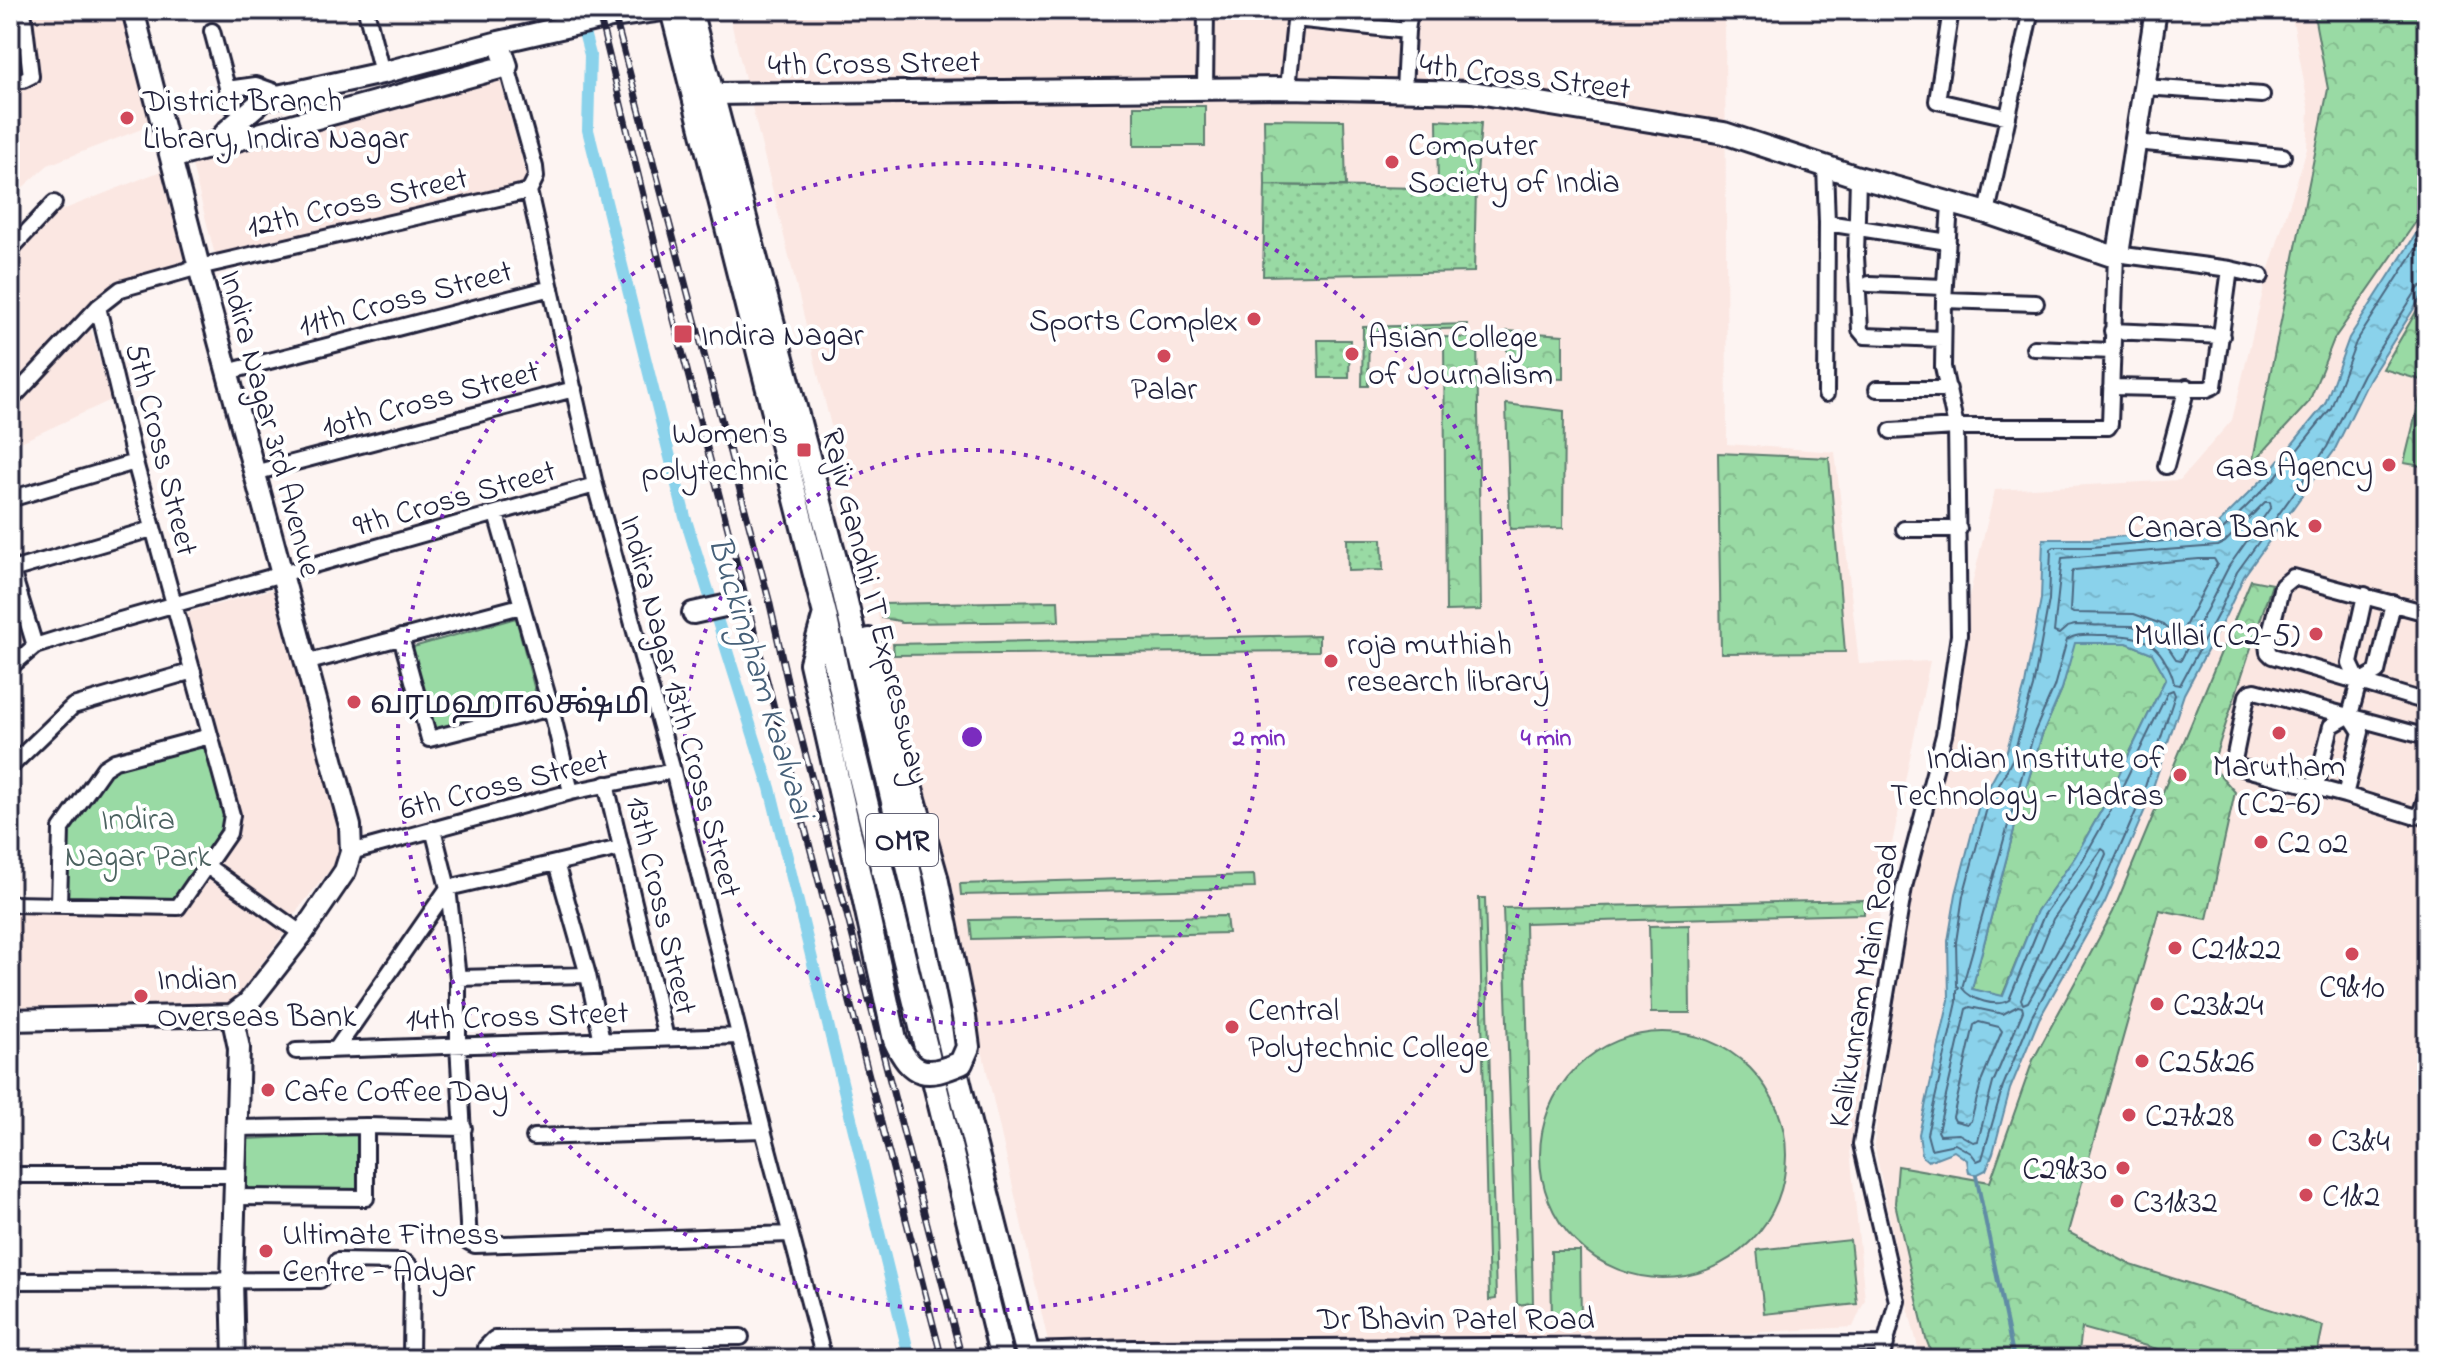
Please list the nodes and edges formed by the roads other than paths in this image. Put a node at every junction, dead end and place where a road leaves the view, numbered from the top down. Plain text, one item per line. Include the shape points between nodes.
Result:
1 (23, 10) edge
2 (133, 10) edge
3 (366, 10) edge
4 (662, 10) edge
5 (672, 10) edge
6 (690, 10) edge
7 (1206, 10) edge
8 (1410, 10) edge
9 (1951, 10) edge
10 (2031, 10) edge
11 (2156, 10) edge
12 (610, 14) edge
13 (1295, 14) edge
14 (212, 31) dead end
15 (1407, 31) junction
16 (499, 42) junction
17 (507, 66) junction
18 (382, 73) junction
19 (10, 80) edge
20 (2144, 87) junction
21 (1288, 88) junction
22 (227, 89) junction
23 (1205, 89) junction
24 (1404, 90) junction
25 (712, 94) junction
26 (2262, 95) dead end
27 (274, 97) junction
28 (232, 106) dead end
29 (2008, 117) junction
30 (2135, 142) junction
31 (214, 146) junction
32 (2283, 156) dead end
33 (171, 158) junction
34 (1825, 166) junction
35 (1858, 177) junction
36 (529, 191) junction
37 (54, 203) dead end
38 (1950, 204) junction
39 (1987, 213) junction
40 (1827, 223) junction
41 (1856, 227) junction
42 (1948, 242) junction
43 (10, 250) edge
44 (2116, 254) junction
45 (199, 267) junction
46 (2230, 269) junction
47 (2261, 276) dead end
48 (1869, 284) dead end
49 (551, 288) junction
50 (1944, 293) junction
51 (2036, 303) dead end
52 (98, 307) junction
53 (2112, 331) junction
54 (2222, 336) junction
55 (1942, 339) junction
56 (2034, 348) dead end
57 (2113, 351) junction
58 (227, 372) junction
59 (2111, 387) junction
60 (2187, 387) junction
61 (574, 389) junction
62 (1877, 389) dead end
63 (1949, 389) junction
64 (1826, 394) dead end
65 (10, 401) edge
66 (1956, 427) junction
67 (1891, 431) dead end
68 (135, 462) junction
69 (2166, 466) dead end
70 (254, 473) junction
71 (595, 485) junction
72 (10, 499) edge
73 (496, 514) junction
74 (152, 529) junction
75 (1904, 529) dead end
76 (1959, 529) junction
77 (11, 567) edge
78 (281, 575) junction
79 (844, 593) junction
80 (2365, 595) junction
81 (2393, 603) junction
82 (174, 605) junction
83 (729, 605) dead end
84 (521, 606) junction
85 (693, 613) dead end
86 (2427, 613) edge
87 (825, 614) junction
88 (401, 637) junction
89 (35, 646) junction
90 (305, 663) junction
91 (10, 667) edge
92 (193, 671) junction
93 (2359, 682) junction
94 (2427, 702) edge
95 (551, 708) junction
96 (2350, 715) junction
97 (210, 736) junction
98 (2427, 737) edge
99 (10, 767) edge
100 (673, 771) junction
101 (606, 784) junction
102 (2316, 787) junction
103 (571, 792) junction
104 (2427, 794) edge
105 (2345, 795) junction
106 (433, 829) junction
107 (620, 848) junction
108 (351, 852) junction
109 (556, 863) junction
110 (207, 866) junction
111 (448, 888) junction
112 (10, 904) edge
113 (59, 905) junction
114 (302, 934) junction
115 (588, 975) junction
116 (458, 978) junction
117 (232, 1015) junction
118 (10, 1020) edge
119 (739, 1036) junction
120 (666, 1038) junction
121 (602, 1041) junction
122 (458, 1044) junction
123 (337, 1048) junction
124 (296, 1051) dead end
125 (366, 1126) junction
126 (238, 1128) junction
127 (464, 1128) junction
128 (763, 1130) junction
129 (534, 1137) dead end
130 (10, 1175) edge
131 (235, 1175) junction
132 (235, 1197) junction
133 (790, 1234) junction
134 (337, 1261) dead end
135 (232, 1280) junction
136 (320, 1280) dead end
137 (10, 1281) edge
138 (741, 1337) dead end
139 (1886, 1344) junction
140 (1028, 1355) edge
141 (234, 1359) edge
142 (411, 1359) edge
143 (486, 1359) edge
144 (824, 1359) edge
145 (1002, 1359) edge
146 (1881, 1359) edge

1 - 19 street via 31,76
2 - 33 street, Indira Nagar 3rd Avenue
3 - 18 street
4 - 12 street
5 - 87 main road, Rajiv Gandhi IT Expressway / OMR
6 - 25 main road, Rajiv Gandhi IT Expressway / OMR
7 - 23 street
8 - 15 street
9 - 29 street via 1937,101
10 - 29 street
11 - 20 street
12 - 16 street
13 - 15 street
13 - 21 street
14 - 22 street
15 - 24 street
16 - 17 street
16 - 18 street
17 - 31 street
17 - 36 street, Indira Nagar 13th Cross Street via 535,167
18 - 27 street
20 - 26 street
20 - 30 street
21 - 23 street, 4th Cross Street
21 - 24 street, 4th Cross Street
22 - 27 street via 256,85
22 - 28 street
23 - 25 street, 4th Cross Street
24 - 34 street, 4th Cross Street via 1482,93 1724,133
25 - 79 main road, Rajiv Gandhi IT Expressway / OMR
27 - 31 street
29 - 39 street
30 - 32 street
30 - 44 street
31 - 33 street
33 - 45 street, Indira Nagar 3rd Avenue
34 - 35 street, 4th Cross Street
34 - 40 street
35 - 38 street, 4th Cross Street
35 - 41 street
36 - 45 street, 12th Cross Street
36 - 49 street, Indira Nagar 13th Cross Street
37 - 43 street
38 - 39 street, 4th Cross Street
38 - 42 street, Kalikunram Main Road
39 - 44 street, 4th Cross Street
40 - 41 street
40 - 64 street
41 - 42 street
41 - 55 street via 1860,330 1865,336
42 - 50 street, Kalikunram Main Road
44 - 46 street, 4th Cross Street
44 - 53 street
45 - 52 street, 12th Cross Street via 121,289
45 - 58 street, Indira Nagar 3rd Avenue
46 - 47 street, 4th Cross Street
46 - 54 street
48 - 50 street
49 - 58 street, 11th Cross Street
49 - 61 street, Indira Nagar 13th Cross Street
50 - 51 street
50 - 55 street, Kalikunram Main Road
52 - 65 street, 12th Cross Street
52 - 68 street, 5th Cross Street
53 - 54 street
53 - 57 street
54 - 60 street via 2214,386
55 - 63 street, Kalikunram Main Road
56 - 57 street
57 - 59 street
58 - 70 street, Indira Nagar 3rd Avenue
59 - 60 street
59 - 66 street via 2108,427
60 - 69 street
61 - 70 street, 10th Cross Street
61 - 71 street, Indira Nagar 13th Cross Street
62 - 63 street
63 - 66 street, Kalikunram Main Road
66 - 67 street
66 - 76 street, Kalikunram Main Road
68 - 72 street
68 - 74 street, 5th Cross Street
70 - 78 street, Indira Nagar 3rd Avenue
71 - 73 street, 9th Cross Street
71 - 100 street, Indira Nagar 13th Cross Street
73 - 78 street, 9th Cross Street
73 - 84 street
74 - 77 street
74 - 82 street, 5th Cross Street
75 - 76 street
76 - 139 street, Kalikunram Main Road via 1959,635 1944,735 1904,887 1861,1144 1897,1301
77 - 89 street
78 - 82 street, 9th Cross Street
78 - 90 street, Indira Nagar 3rd Avenue
79 - 87 main road, bridge via 870,641 936,877 968,1047 961,1063 941,1072 921,1073 905,1061 895,1040 811,663
79 - 140 main road, Rajiv Gandhi IT Expressway / OMR
80 - 81 street
80 - 93 street via 2350,663
80 - 93 street via 2293,577 2282,586 2267,644 2272,656
81 - 86 street
81 - 93 street via 2377,672
82 - 89 street, 9th Cross Street
82 - 92 street
83 - 85 street
84 - 88 street
84 - 95 street
87 - 145 main road, Rajiv Gandhi IT Expressway / OMR
88 - 90 street
88 - 95 street via 429,739
89 - 91 street
90 - 108 street, Indira Nagar 3rd Avenue via 350,826
92 - 97 street
92 - 99 street via 73,706
93 - 94 street
93 - 96 street
95 - 103 street
96 - 98 street
96 - 102 street via 2331,726
96 - 102 street via 2255,691 2247,696 2236,766
96 - 105 street via 2361,732
97 - 110 street via 232,815 229,833
97 - 113 street via 104,768 61,829
100 - 101 street, 6th Cross Street
100 - 119 street, Indira Nagar 13th Cross Street
101 - 103 street, 6th Cross Street
101 - 107 street, 13th Cross Street
102 - 105 street
103 - 106 street, 6th Cross Street
104 - 105 street via 2420,815 2413,816
106 - 108 street, 6th Cross Street
106 - 111 street
107 - 109 street
107 - 120 street, 13th Cross Street
108 - 114 street via 345,871
109 - 111 street
109 - 115 street
110 - 113 street via 178,907
110 - 114 street
111 - 116 street
111 - 123 street
112 - 113 street
114 - 117 street via 248,1003
115 - 116 street
115 - 121 street
116 - 122 street
117 - 118 street
117 - 126 street via 239,1048
119 - 120 street, 14th Cross Street
119 - 128 street, Indira Nagar 13th Cross Street
120 - 121 street, 14th Cross Street
121 - 122 street, 14th Cross Street
122 - 123 street, 14th Cross Street
122 - 127 street
123 - 124 street, 14th Cross Street
125 - 126 street
125 - 127 street
125 - 132 street via 366,1198
126 - 131 street
127 - 133 street via 469,1242 475,1245
128 - 129 street
128 - 133 street, Indira Nagar 13th Cross Street
130 - 131 street
131 - 132 street
132 - 135 street
133 - 144 street, Indira Nagar 13th Cross Street
134 - 142 street via 403,1262 410,1267
135 - 136 street
135 - 137 street
135 - 141 street
138 - 143 street via 494,1339 486,1347
139 - 140 street, Dr Bhavin Patel Road via 1133,1348
139 - 146 street, Kalikunram Main Road

